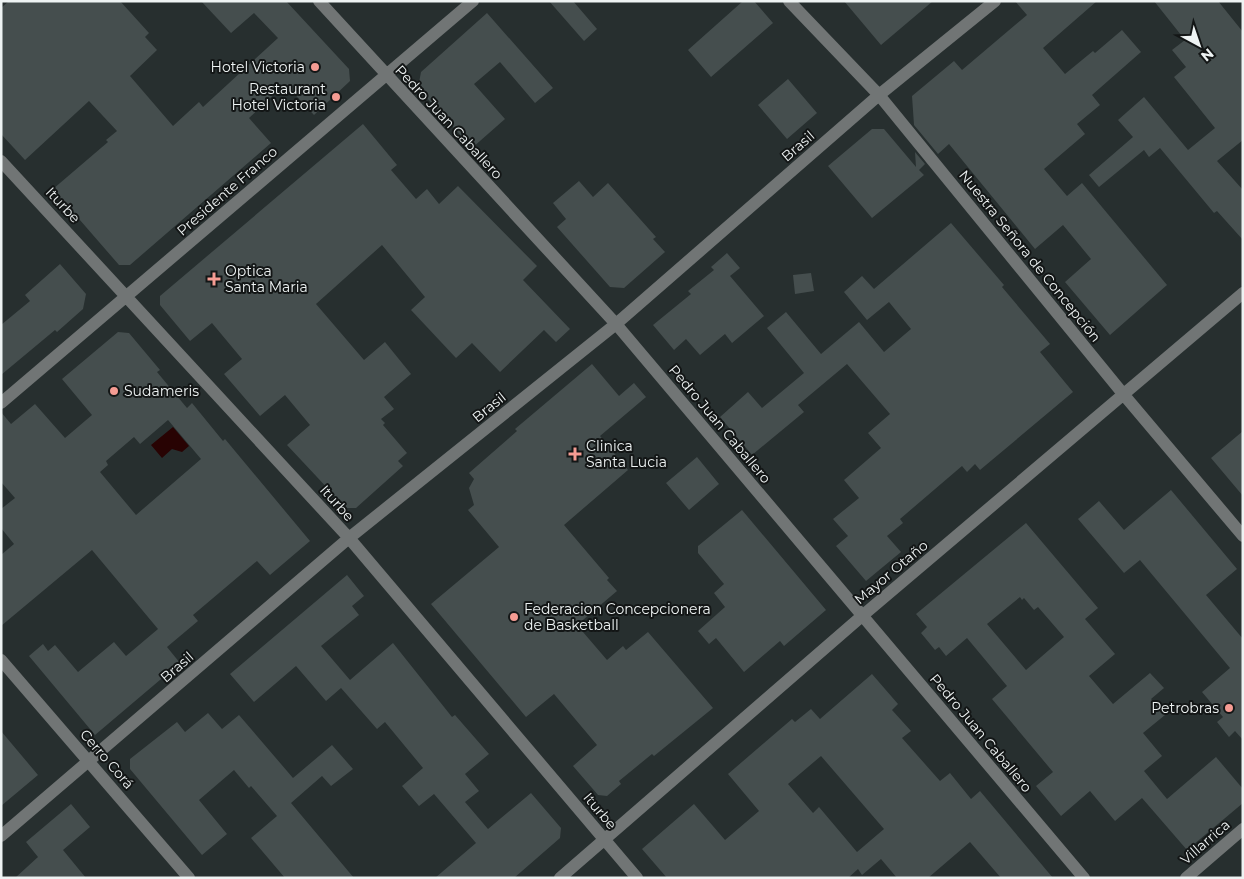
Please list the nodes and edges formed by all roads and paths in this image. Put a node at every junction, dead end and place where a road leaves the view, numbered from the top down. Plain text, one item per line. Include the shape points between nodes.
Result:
1 (319, 1) edge
2 (473, 1) edge
3 (789, 1) edge
4 (995, 1) edge
5 (386, 76) junction
6 (879, 95) junction
7 (1, 161) edge
8 (1243, 293) edge
9 (128, 296) junction
10 (616, 324) junction
11 (1124, 394) junction
12 (1, 403) edge
13 (1243, 536) edge
14 (349, 538) junction
15 (862, 616) junction
16 (1, 660) edge
17 (89, 762) junction
18 (1243, 829) edge
19 (1, 836) edge
20 (604, 839) junction
21 (189, 878) edge
22 (560, 878) edge
23 (637, 878) edge
24 (1084, 878) edge
25 (1186, 878) edge

1 - 5 street, Pedro Juan Caballero
2 - 5 street, Presidente Franco
3 - 6 street, Nuestra Señora de Concepción
4 - 6 street, Brasil
5 - 9 street, Presidente Franco
5 - 10 street, Pedro Juan Caballero
6 - 10 street, Brasil
6 - 11 street, Nuestra Señora de Concepción
7 - 9 street, Iturbe
8 - 11 street, Mayor Otaño
9 - 12 street, Presidente Franco
9 - 14 street, Iturbe
10 - 14 street, Brasil
10 - 15 street, Pedro Juan Caballero
11 - 13 street, Nuestra Señora de Concepción
11 - 15 street, Mayor Otaño
14 - 17 street, Brasil
14 - 20 street, Iturbe
15 - 20 street, Mayor Otaño
15 - 24 street, Pedro Juan Caballero
16 - 17 street, Cerro Corá
17 - 19 street, Brasil
17 - 21 street, Cerro Corá
18 - 25 street, Villarrica
20 - 22 street, Mayor Otaño
20 - 23 street, Iturbe

